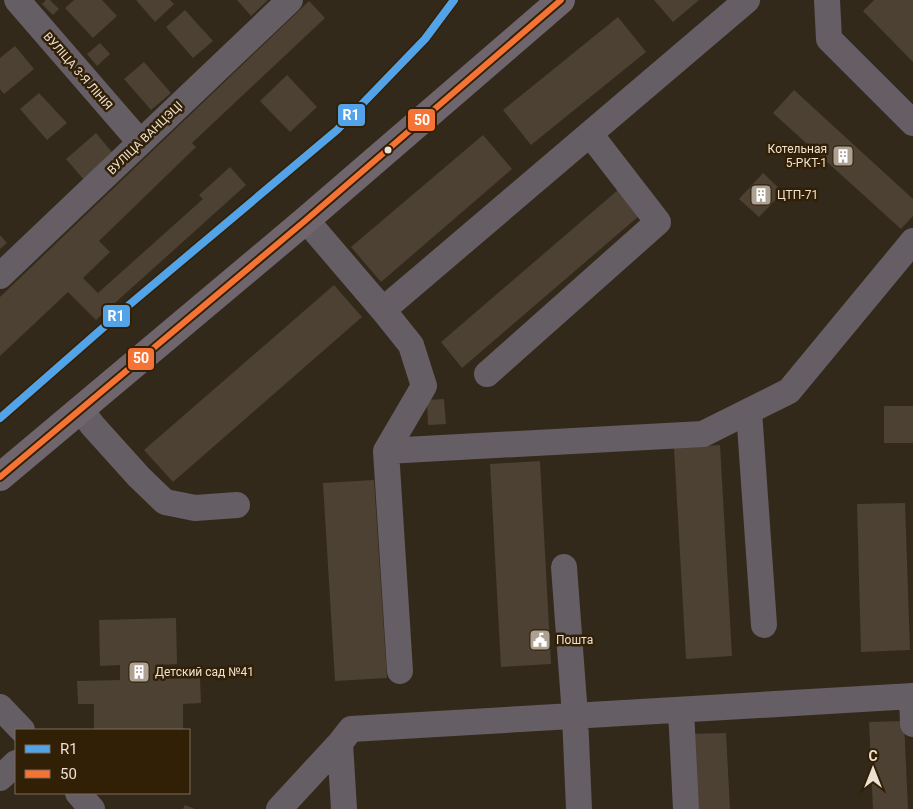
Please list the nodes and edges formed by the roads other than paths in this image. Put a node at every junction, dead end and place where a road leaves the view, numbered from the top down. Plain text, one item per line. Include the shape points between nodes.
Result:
1 (17, 0) edge
2 (290, 0) edge
3 (561, 0) edge
4 (748, 0) edge
5 (827, 0) edge
6 (913, 123) edge
7 (590, 134) junction
8 (140, 142) junction
9 (306, 220) junction
10 (913, 242) edge
11 (0, 276) edge
12 (383, 310) junction
13 (487, 374) dead end
14 (80, 409) junction
15 (749, 411) junction
16 (386, 451) junction
17 (0, 477) edge
18 (237, 506) dead end
19 (564, 567) dead end
20 (764, 625) dead end
21 (400, 671) dead end
22 (912, 696) edge
23 (0, 707) edge
24 (680, 710) junction
25 (575, 716) junction
26 (913, 724) edge
27 (21, 729) edge
28 (340, 743) junction
29 (15, 764) edge
30 (0, 778) edge
31 (79, 794) edge
32 (92, 809) edge
33 (278, 809) edge
34 (344, 809) edge
35 (579, 809) edge
36 (686, 809) edge

1 - 8 street, ВУЛІЦА 3-Я ЛІНІЯ
2 - 8 street, ВУЛІЦА ВАНЦЭЦІ
3 - 9 main road
4 - 7 street
5 - 6 street via 829,39
7 - 12 street
7 - 13 street via 658,222
8 - 11 street, ВУЛІЦА ВАНЦЭЦІ
9 - 12 street
9 - 14 main road
10 - 15 street via 788,391
12 - 16 street via 412,345 424,386
14 - 17 main road
14 - 18 street via 165,502 195,508
15 - 16 street via 703,434
15 - 20 street
16 - 21 street
19 - 25 street
22 - 24 street
22 - 26 street
23 - 27 street
24 - 25 street
24 - 36 street
25 - 28 street via 351,729
25 - 35 street
28 - 33 street
28 - 34 street
29 - 30 street
31 - 32 street

